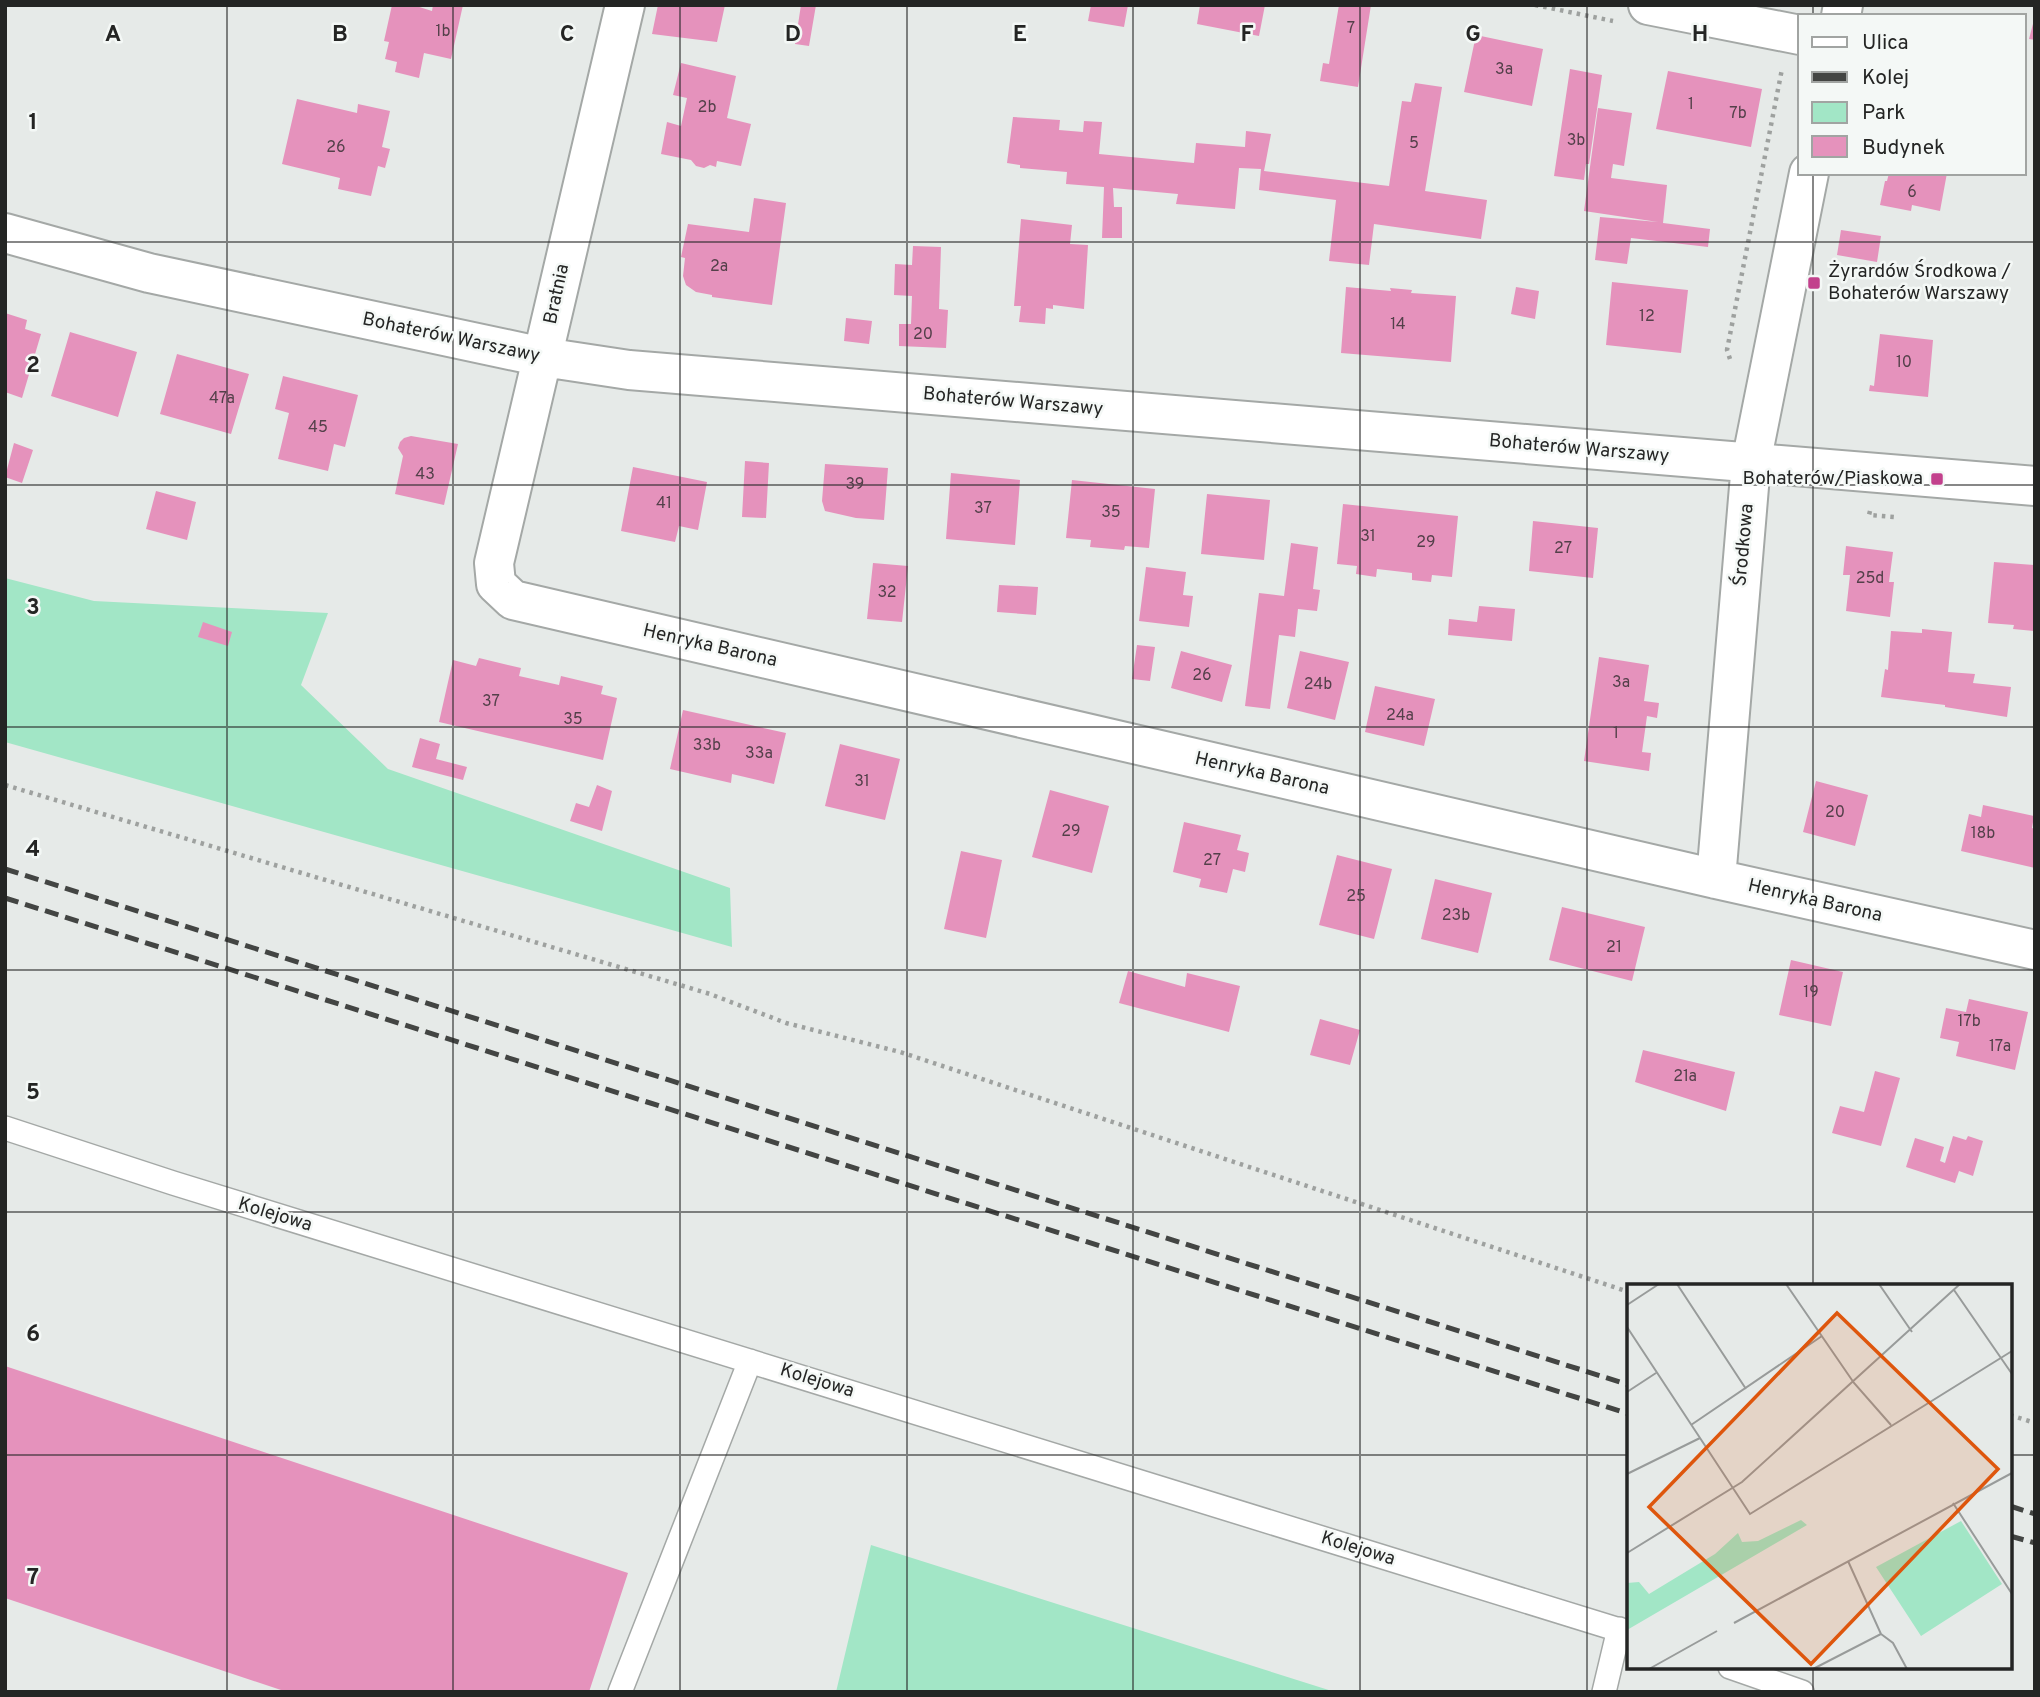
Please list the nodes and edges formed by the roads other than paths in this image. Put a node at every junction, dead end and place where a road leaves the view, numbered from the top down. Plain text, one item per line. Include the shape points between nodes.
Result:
1 (625, 5) edge
2 (1648, 5) edge
3 (1783, 32) edge
4 (1809, 175) edge
5 (5, 233) edge
6 (543, 358) junction
7 (1751, 463) junction
8 (2035, 486) edge
9 (496, 584) joint
10 (1716, 879) junction
11 (2035, 950) edge
12 (5, 1128) edge
13 (750, 1360) junction
14 (1624, 1631) edge
15 (1736, 1669) edge
16 (620, 1692) edge
17 (1604, 1692) edge
18 (1802, 1692) edge

1 - 6 street, Bratnia
2 - 3 street
4 - 7 street, Środkowa
5 - 6 street, Bohaterów Warszawy via 149,273
6 - 7 street, Bohaterów Warszawy via 685,375
6 - 9 street, Bratnia via 494,563
7 - 8 street, Bohaterów Warszawy
7 - 10 street, Środkowa
9 - 10 street, Henryka Barona via 513,600
10 - 11 street, Henryka Barona
12 - 13 lane, Kolejowa
13 - 14 lane, Kolejowa
13 - 16 lane
14 - 17 lane
15 - 18 lane

